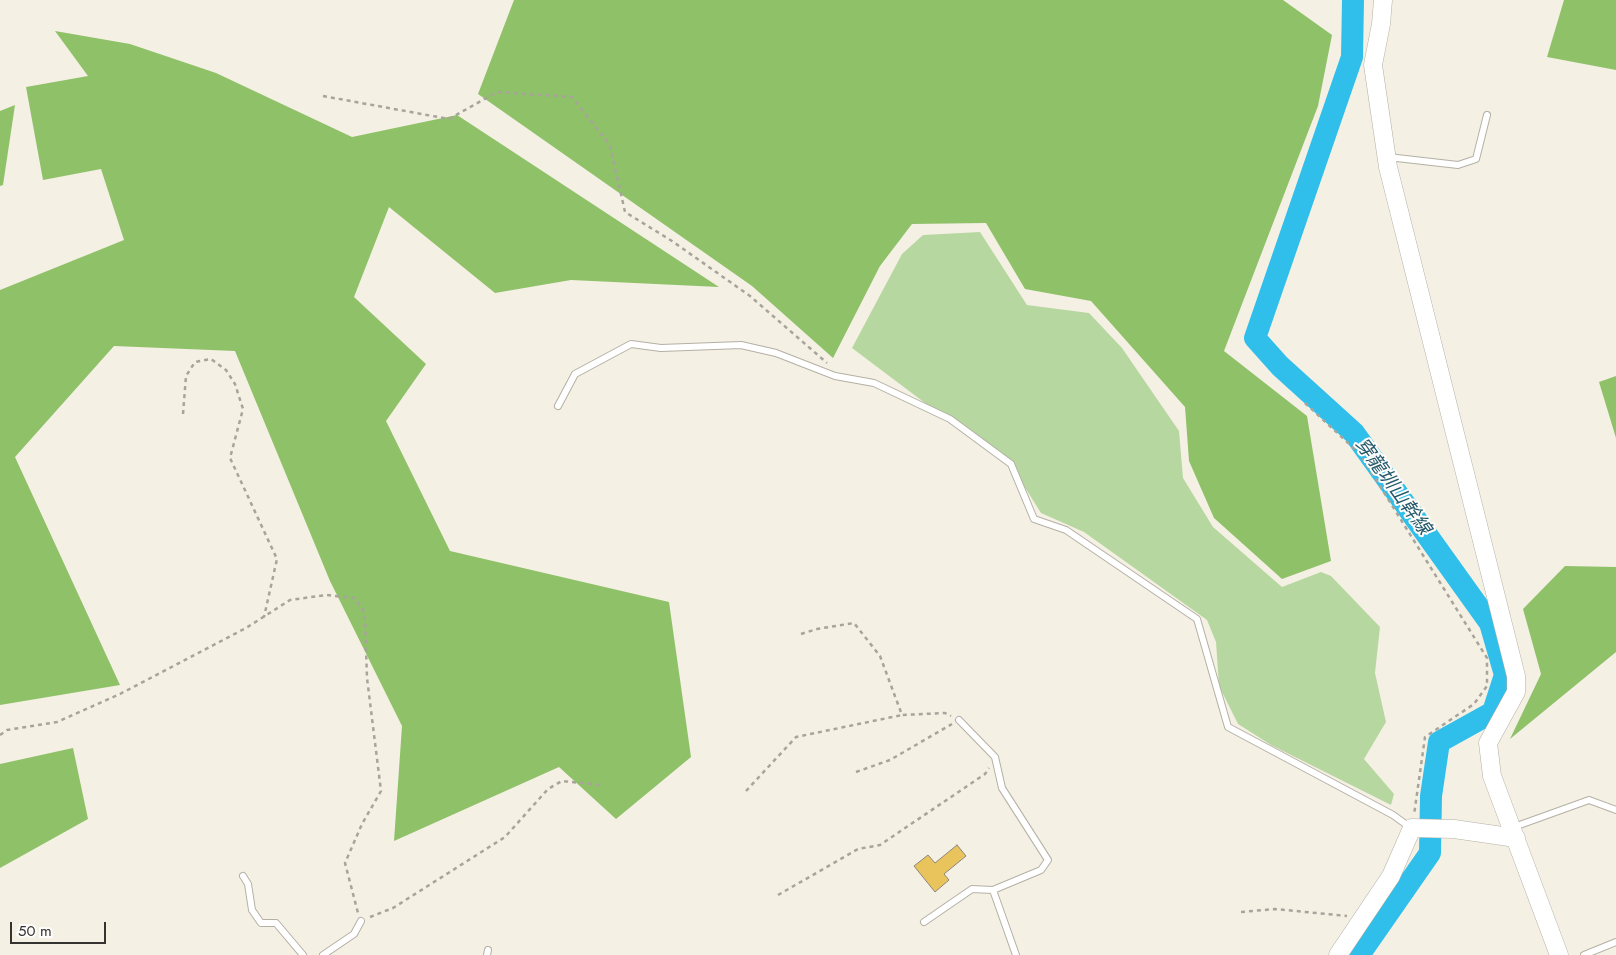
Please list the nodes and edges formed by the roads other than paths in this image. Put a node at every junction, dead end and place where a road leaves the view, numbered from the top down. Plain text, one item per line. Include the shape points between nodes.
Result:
1 (1383, 0) edge
2 (1487, 115) dead end
3 (1386, 156) junction
4 (558, 406) dead end
5 (959, 720) road end
6 (1616, 810) edge
7 (1412, 828) junction
8 (1514, 833) junction
9 (243, 876) dead end
10 (993, 890) junction
11 (361, 921) road end
12 (924, 922) dead end
13 (1616, 942) edge
14 (304, 955) edge
15 (323, 955) edge
16 (1016, 955) edge
17 (1338, 955) edge
18 (1558, 955) edge
19 (1584, 955) edge

1 - 3 street via 1373,65
2 - 3 lane via 1476,158 1458,165
3 - 8 street via 1516,676 1516,692 1488,743 1492,776
4 - 7 lane via 575,374 632,344 661,348 741,345 776,353 836,376 874,383 950,419 1011,464 1034,519 1066,530 1197,619 1228,727
5 - 10 lane via 995,757 1002,788 1048,860 1041,870
6 - 8 lane via 1589,800
7 - 8 street
7 - 17 street via 1392,876
8 - 18 street
9 - 14 lane via 248,884 252,910 261,923 276,923
10 - 12 lane via 972,889
10 - 16 lane
11 - 15 lane via 354,934
13 - 19 lane

